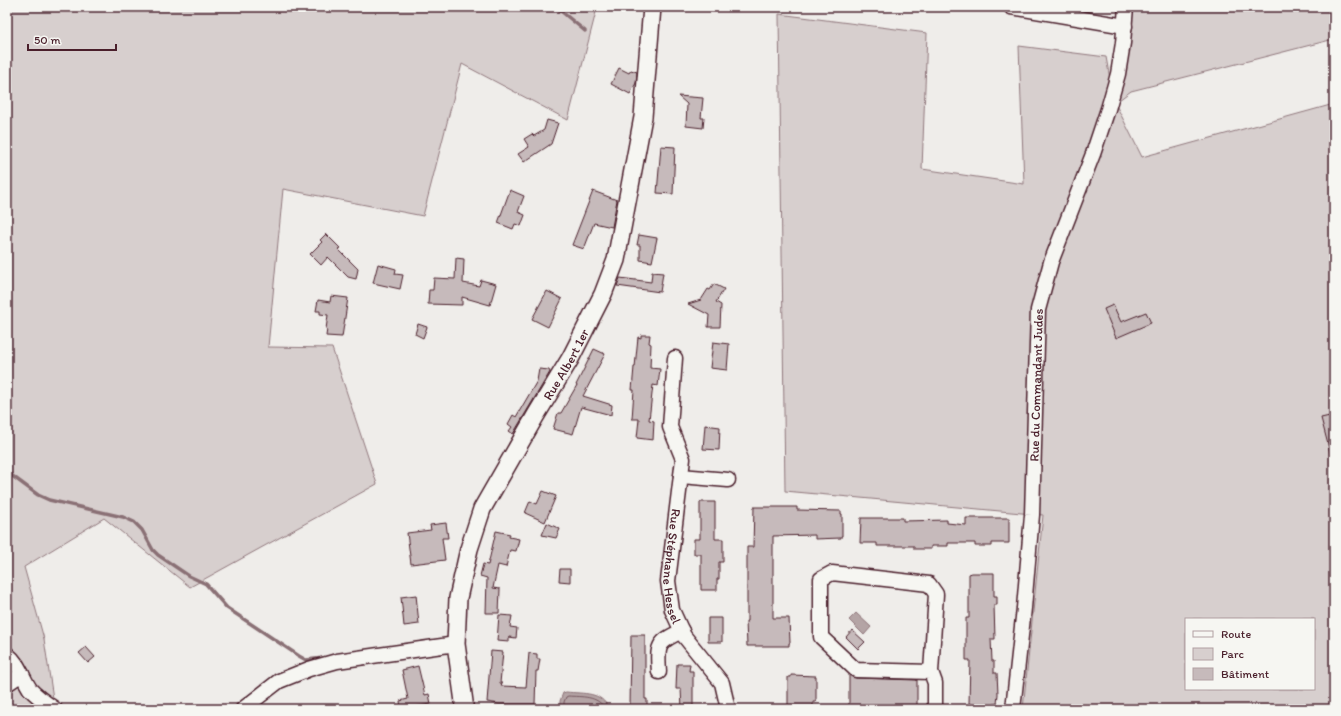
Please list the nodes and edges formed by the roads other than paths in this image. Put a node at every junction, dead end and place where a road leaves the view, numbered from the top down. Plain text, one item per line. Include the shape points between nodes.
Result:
1 (652, 7) edge
2 (1011, 7) edge
3 (1126, 7) edge
4 (1125, 26) junction
5 (675, 358) dead end
6 (681, 476) junction
7 (728, 480) dead end
8 (682, 631) junction
9 (456, 644) junction
10 (7, 654) edge
11 (659, 672) dead end
12 (931, 672) junction
13 (22, 674) junction
14 (7, 684) edge
15 (55, 709) edge
16 (243, 709) edge
17 (464, 709) edge
18 (728, 709) edge
19 (935, 709) edge
20 (1013, 709) edge

1 - 9 street, Rue Albert 1er via 643,118 616,260 603,294 570,360 482,510 469,549 458,598
2 - 4 street
3 - 4 street, Rue du Commandant Judes
4 - 20 street, Rue du Commandant Judes via 1118,74 1093,154 1051,262 1038,310 1032,515
5 - 6 street, Rue Stéphane Hessel via 670,427 683,459
6 - 7 street
6 - 8 street, Rue Stéphane Hessel via 668,581 672,610
8 - 11 street, Rue Stéphane Hessel via 662,643 658,654
8 - 18 street, Rue Stéphane Hessel via 722,683
9 - 16 street via 337,661 309,669 279,681
9 - 17 street, Rue Albert 1er
10 - 13 street via 16,662
12 - 12 street via 856,670 821,637 821,579 832,573 929,584 936,594
12 - 19 street via 935,683
13 - 14 street
13 - 15 street via 38,697

